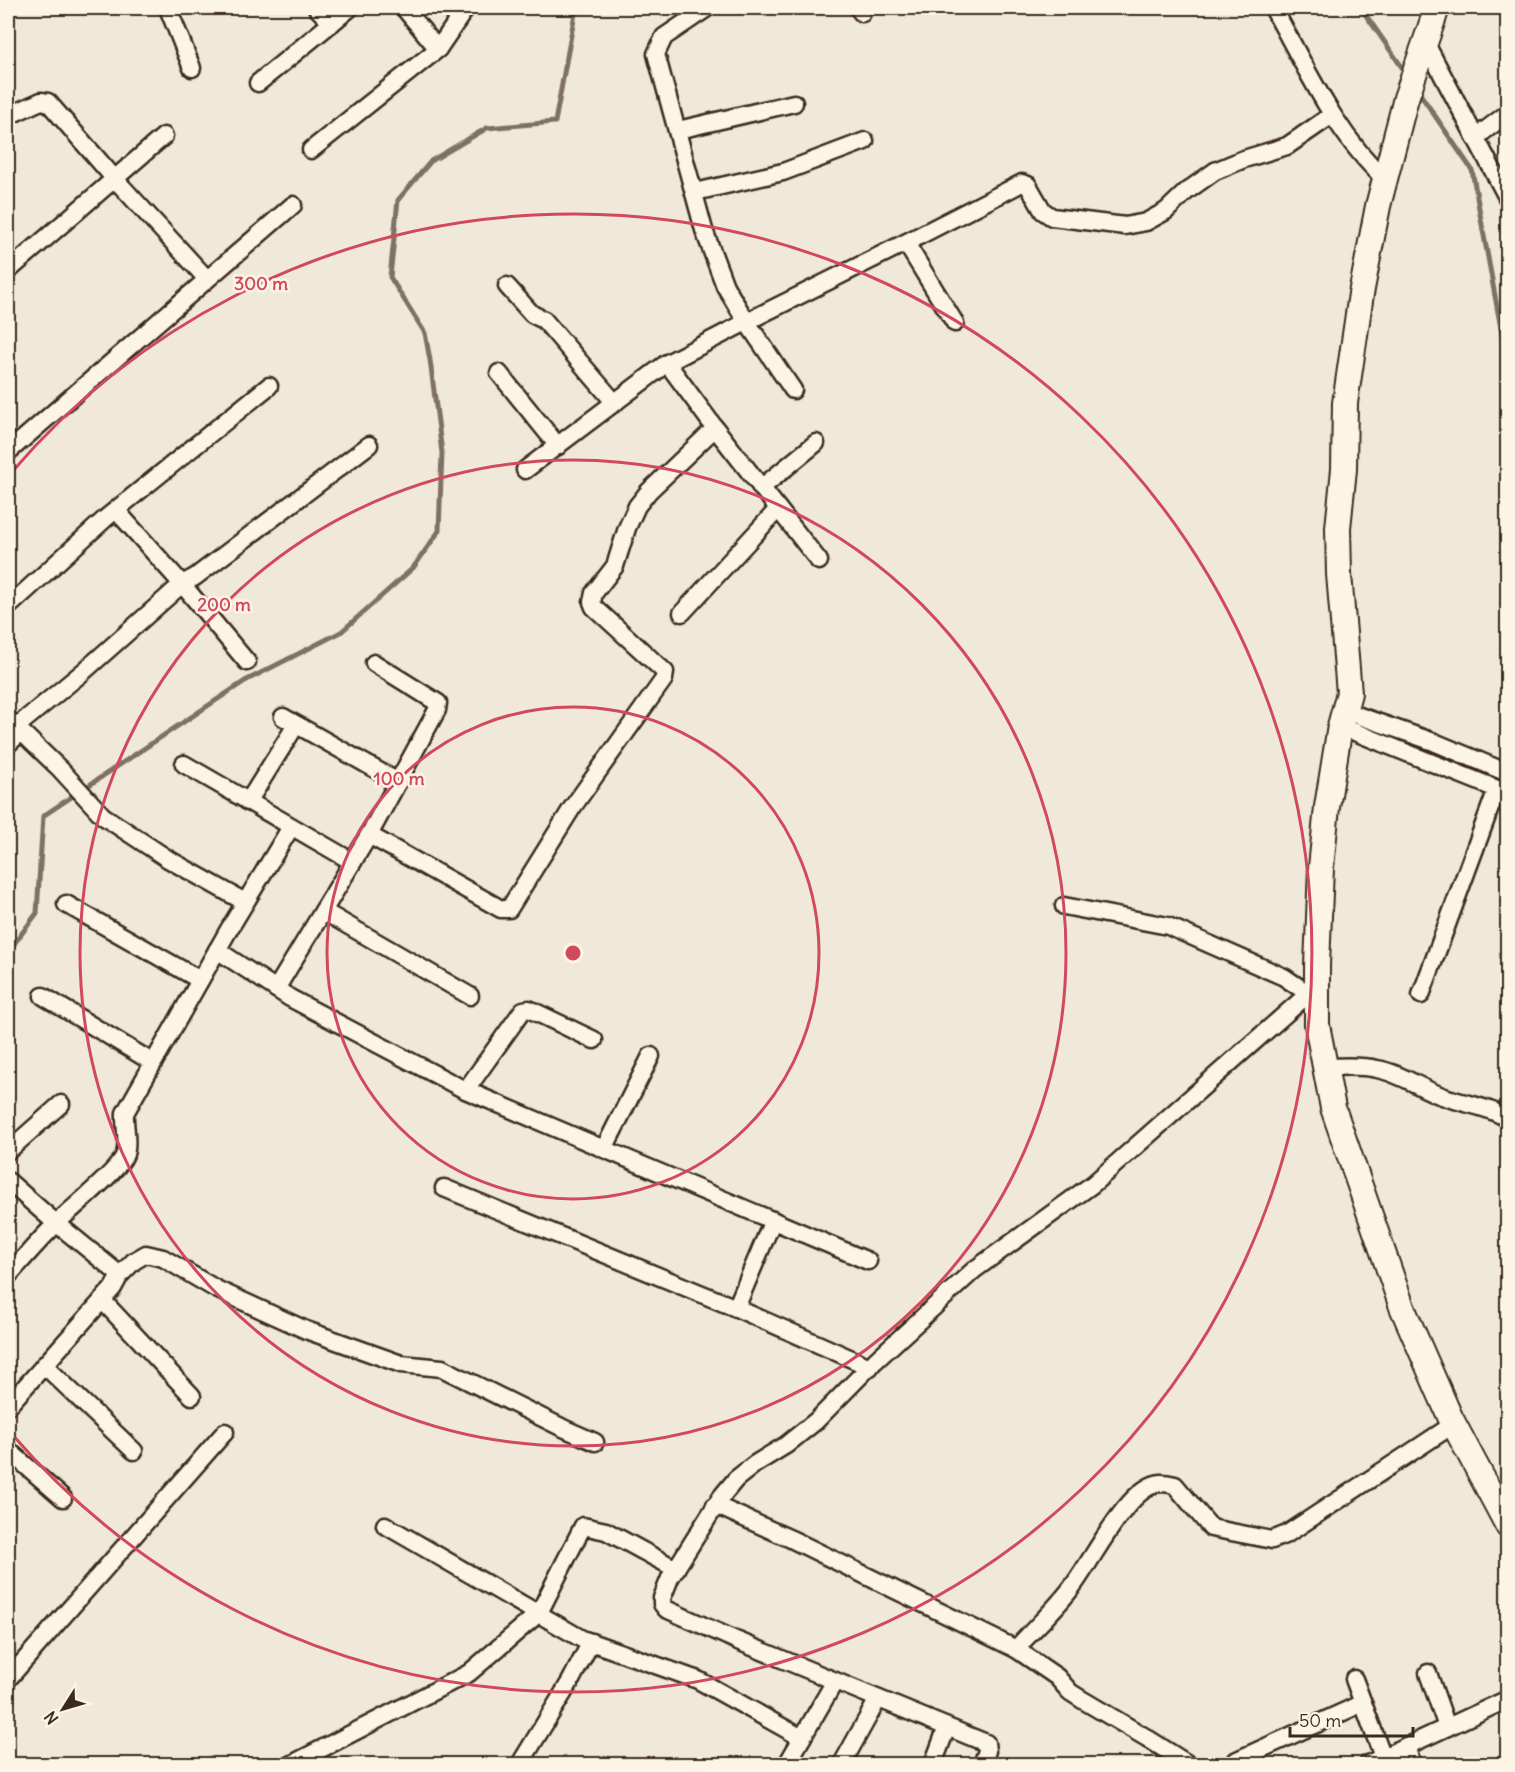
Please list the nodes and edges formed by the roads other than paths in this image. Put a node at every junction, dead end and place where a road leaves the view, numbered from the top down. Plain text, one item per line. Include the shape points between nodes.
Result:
1 (168, 8) edge
2 (317, 8) edge
3 (350, 8) edge
4 (404, 8) edge
5 (466, 8) edge
6 (707, 8) edge
7 (1273, 8) edge
8 (1437, 8) edge
9 (332, 23) junction
10 (1423, 48) junction
11 (438, 50) junction
12 (192, 68) dead end
13 (258, 83) dead end
14 (794, 103) dead end
15 (1508, 113) edge
16 (1332, 115) junction
17 (8, 116) edge
18 (678, 130) junction
19 (164, 136) dead end
20 (1475, 138) junction
21 (865, 141) dead end
22 (311, 150) dead end
23 (114, 178) junction
24 (1385, 179) junction
25 (695, 192) junction
26 (1508, 199) edge
27 (293, 205) dead end
28 (906, 243) junction
29 (8, 271) edge
30 (207, 279) junction
31 (507, 286) dead end
32 (746, 321) junction
33 (955, 323) dead end
34 (667, 363) junction
35 (499, 373) dead end
36 (269, 386) dead end
37 (793, 390) dead end
38 (615, 403) junction
39 (715, 428) junction
40 (816, 443) dead end
41 (369, 445) dead end
42 (558, 446) junction
43 (8, 452) edge
44 (525, 470) dead end
45 (761, 488) junction
46 (777, 509) junction
47 (116, 510) junction
48 (819, 561) dead end
49 (182, 584) junction
50 (8, 607) edge
51 (682, 613) dead end
52 (247, 662) dead end
53 (374, 663) dead end
54 (1343, 719) junction
55 (15, 726) edge
56 (8, 744) edge
57 (184, 764) dead end
58 (1508, 773) edge
59 (398, 782) junction
60 (1502, 791) edge
61 (248, 802) junction
62 (291, 827) junction
63 (369, 835) junction
64 (352, 862) junction
65 (245, 902) junction
66 (66, 904) dead end
67 (1064, 906) dead end
68 (323, 911) junction
69 (217, 950) junction
70 (200, 980) junction
71 (276, 989) junction
72 (1313, 991) junction
73 (1421, 995) dead end
74 (43, 996) dead end
75 (470, 996) dead end
76 (594, 1040) dead end
77 (651, 1056) dead end
78 (152, 1062) junction
79 (1326, 1067) junction
80 (466, 1090) junction
81 (61, 1104) dead end
82 (1508, 1119) edge
83 (604, 1149) junction
84 (8, 1151) edge
85 (8, 1180) edge
86 (444, 1188) dead end
87 (773, 1220) junction
88 (57, 1223) junction
89 (868, 1261) dead end
90 (120, 1275) junction
91 (8, 1276) edge
92 (102, 1300) junction
93 (736, 1308) junction
94 (44, 1365) junction
95 (870, 1367) junction
96 (192, 1396) dead end
97 (8, 1406) edge
98 (1454, 1424) junction
99 (225, 1432) dead end
100 (595, 1442) dead end
101 (8, 1450) edge
102 (134, 1451) dead end
103 (63, 1498) dead end
104 (715, 1505) junction
105 (385, 1526) dead end
106 (1508, 1526) edge
107 (676, 1569) junction
108 (539, 1613) junction
109 (591, 1642) junction
110 (1016, 1649) junction
111 (1428, 1673) dead end
112 (8, 1679) edge
113 (1354, 1679) dead end
114 (835, 1681) junction
115 (878, 1699) junction
116 (1508, 1699) edge
117 (1363, 1703) junction
118 (947, 1727) junction
119 (1447, 1727) junction
120 (802, 1738) junction
121 (1406, 1746) junction
122 (1375, 1761) edge
123 (292, 1764) edge
124 (520, 1764) edge
125 (787, 1764) edge
126 (842, 1764) edge
127 (933, 1764) edge
128 (982, 1764) edge
129 (1188, 1764) edge
130 (1232, 1764) edge
131 (1412, 1764) edge

1 - 12 street
2 - 9 street
3 - 9 street
4 - 11 street
5 - 11 street
6 - 18 street via 663,37 656,54
7 - 16 street
8 - 10 main road
9 - 13 street
10 - 20 street
10 - 24 main road
11 - 22 street
14 - 18 street
15 - 20 street
16 - 24 street
16 - 28 street via 1287,146 1215,171 1166,212 1146,222 1125,226 1052,217 1043,211 1028,185 1022,183
17 - 23 street via 40,101 48,102
18 - 25 street
19 - 23 street
20 - 26 street
21 - 25 street via 783,172
23 - 29 street
23 - 30 street
24 - 54 main road via 1364,273 1345,403 1338,528 1350,693
25 - 32 street via 725,286
27 - 30 street
28 - 32 street
28 - 33 street
30 - 43 street
31 - 38 street via 532,314 544,320
32 - 34 street
32 - 37 street
34 - 38 street
34 - 39 street
35 - 42 street
36 - 47 street
38 - 42 street
39 - 45 street
39 - 63 street via 638,506 615,566 594,593 592,602 665,672 664,680 572,808 509,909 501,909
40 - 45 street
41 - 49 street
42 - 44 street
45 - 46 street
46 - 48 street
46 - 51 street
47 - 49 street
47 - 50 street
49 - 52 street
49 - 55 street
53 - 59 street via 438,703
54 - 58 street via 1434,742
54 - 60 street
54 - 72 main road via 1327,807
55 - 56 street
55 - 65 street via 103,816 168,859
57 - 61 street
59 - 61 street via 289,721
59 - 63 street
60 - 73 street
61 - 62 street
62 - 64 street
62 - 65 street
63 - 64 street
64 - 68 street
65 - 69 street
66 - 70 street
67 - 72 street via 1168,926
68 - 71 street
68 - 75 street
69 - 70 street
69 - 71 street
70 - 78 street
71 - 80 street
72 - 79 main road
72 - 95 street via 1093,1185 974,1270
74 - 78 street
76 - 80 street via 529,1009 523,1010
77 - 83 street
78 - 88 street via 125,1113 125,1155
79 - 82 street via 1378,1069
79 - 98 main road via 1333,1108 1402,1307
80 - 83 street
81 - 84 street
83 - 87 street
85 - 88 street
86 - 93 street
87 - 89 street
87 - 93 street
88 - 90 street
88 - 91 street
90 - 92 street
90 - 100 street via 146,1254 163,1258 216,1289 306,1330 400,1364 442,1368
92 - 94 street
92 - 96 street
93 - 95 street
94 - 97 street
94 - 102 street
95 - 104 street via 816,1421 736,1479
98 - 106 main road
98 - 110 street via 1287,1534 1272,1540 1211,1528 1175,1485 1160,1483 1143,1490 1115,1522 1072,1587
99 - 112 street
101 - 103 street
104 - 107 street
104 - 110 street
105 - 108 street
107 - 108 street via 606,1531 583,1526
107 - 114 street via 662,1598 666,1609
108 - 109 street
108 - 123 street via 469,1673
109 - 120 street via 698,1680
109 - 124 street
110 - 129 street via 1057,1677 1070,1692
111 - 119 street
113 - 117 street
114 - 115 street
114 - 120 street
115 - 118 street
115 - 126 street
116 - 119 street
117 - 122 street
117 - 130 street
118 - 127 street
118 - 128 street via 986,1743
119 - 121 street
120 - 125 street
121 - 122 street
121 - 131 street

